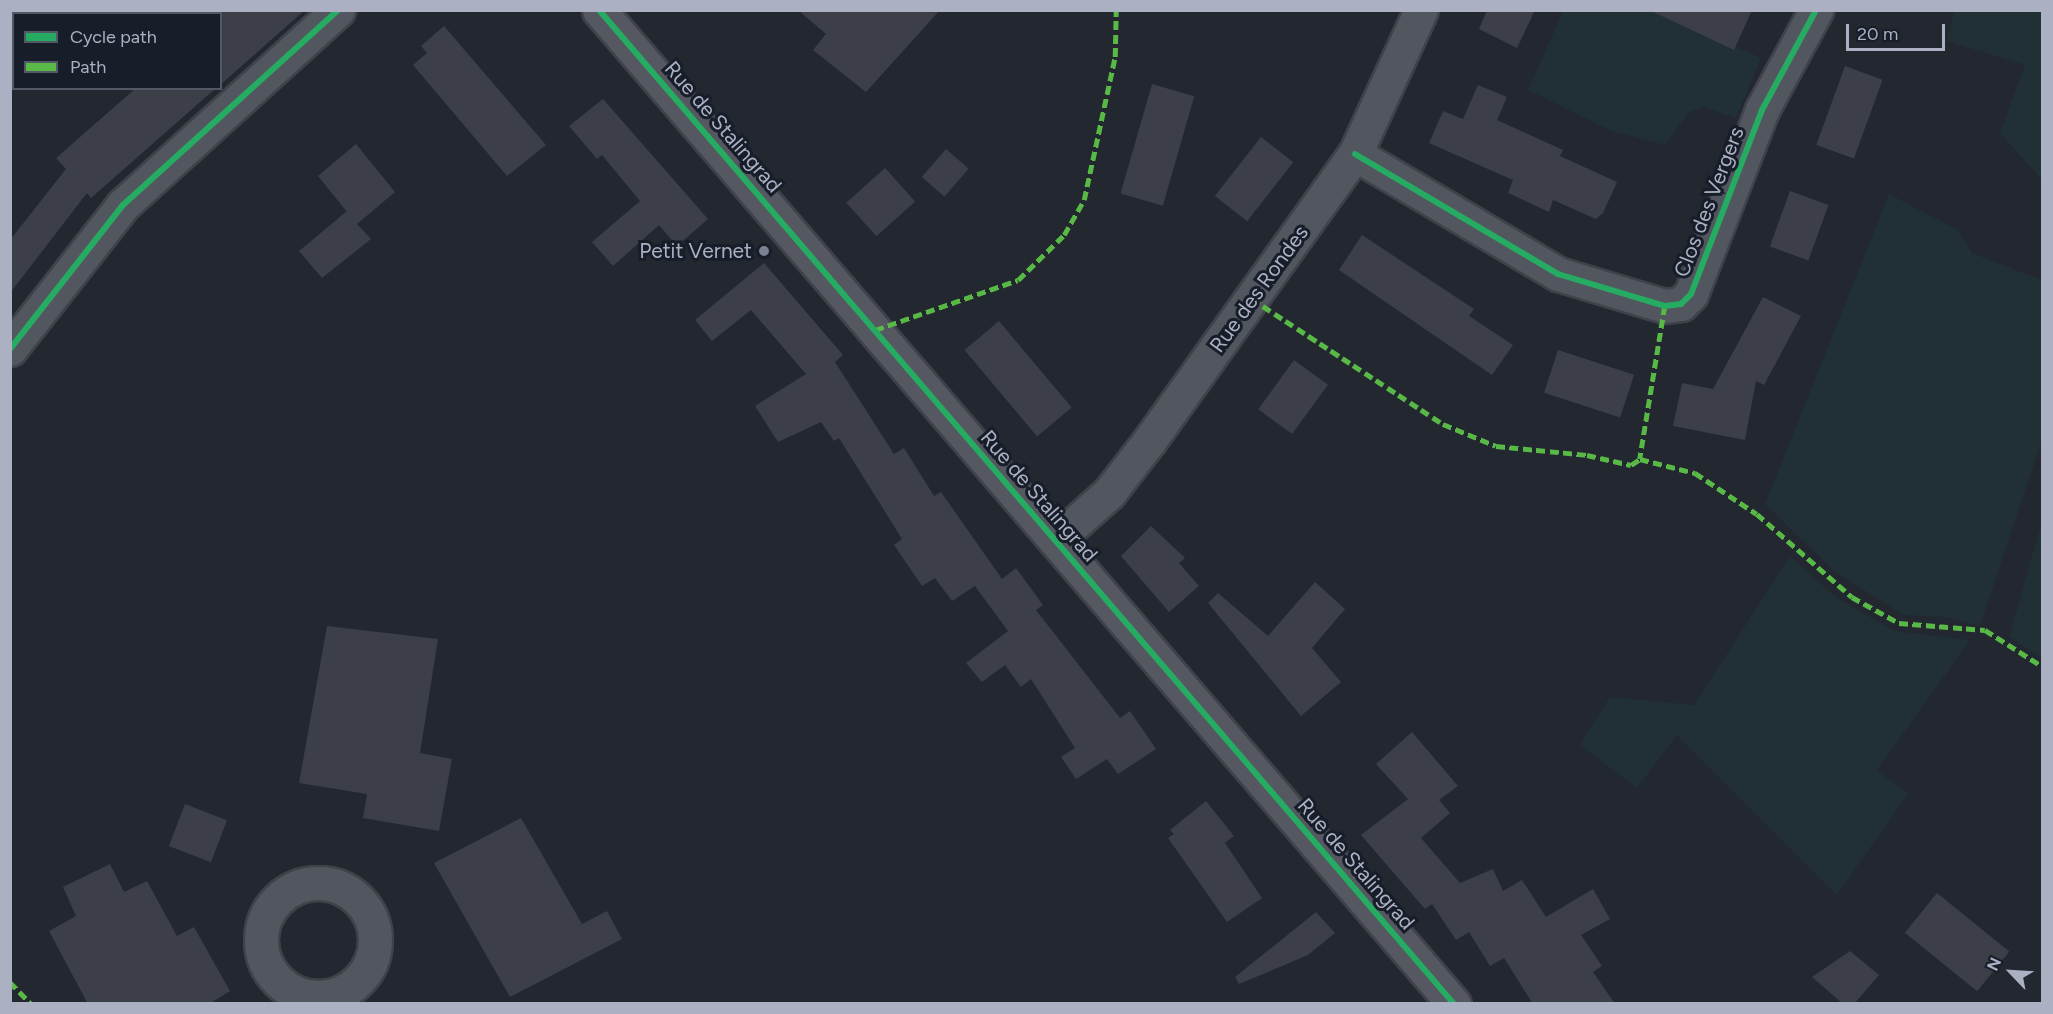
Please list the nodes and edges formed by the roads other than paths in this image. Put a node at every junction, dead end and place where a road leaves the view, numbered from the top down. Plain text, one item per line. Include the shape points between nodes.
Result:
1 (338, 10) edge
2 (599, 10) edge
3 (1421, 10) edge
4 (1816, 10) edge
5 (1355, 154) junction
6 (10, 349) edge
7 (1056, 540) junction
8 (1454, 1004) edge

1 - 6 street via 123,205
2 - 7 main road, Rue de Stalingrad
3 - 5 street, Rue des Rondes
4 - 5 street, Clos des Vergers via 1762,110 1691,294 1681,304 1665,306 1558,274
5 - 7 street, Rue des Rondes via 1109,493
7 - 8 main road, Rue de Stalingrad

